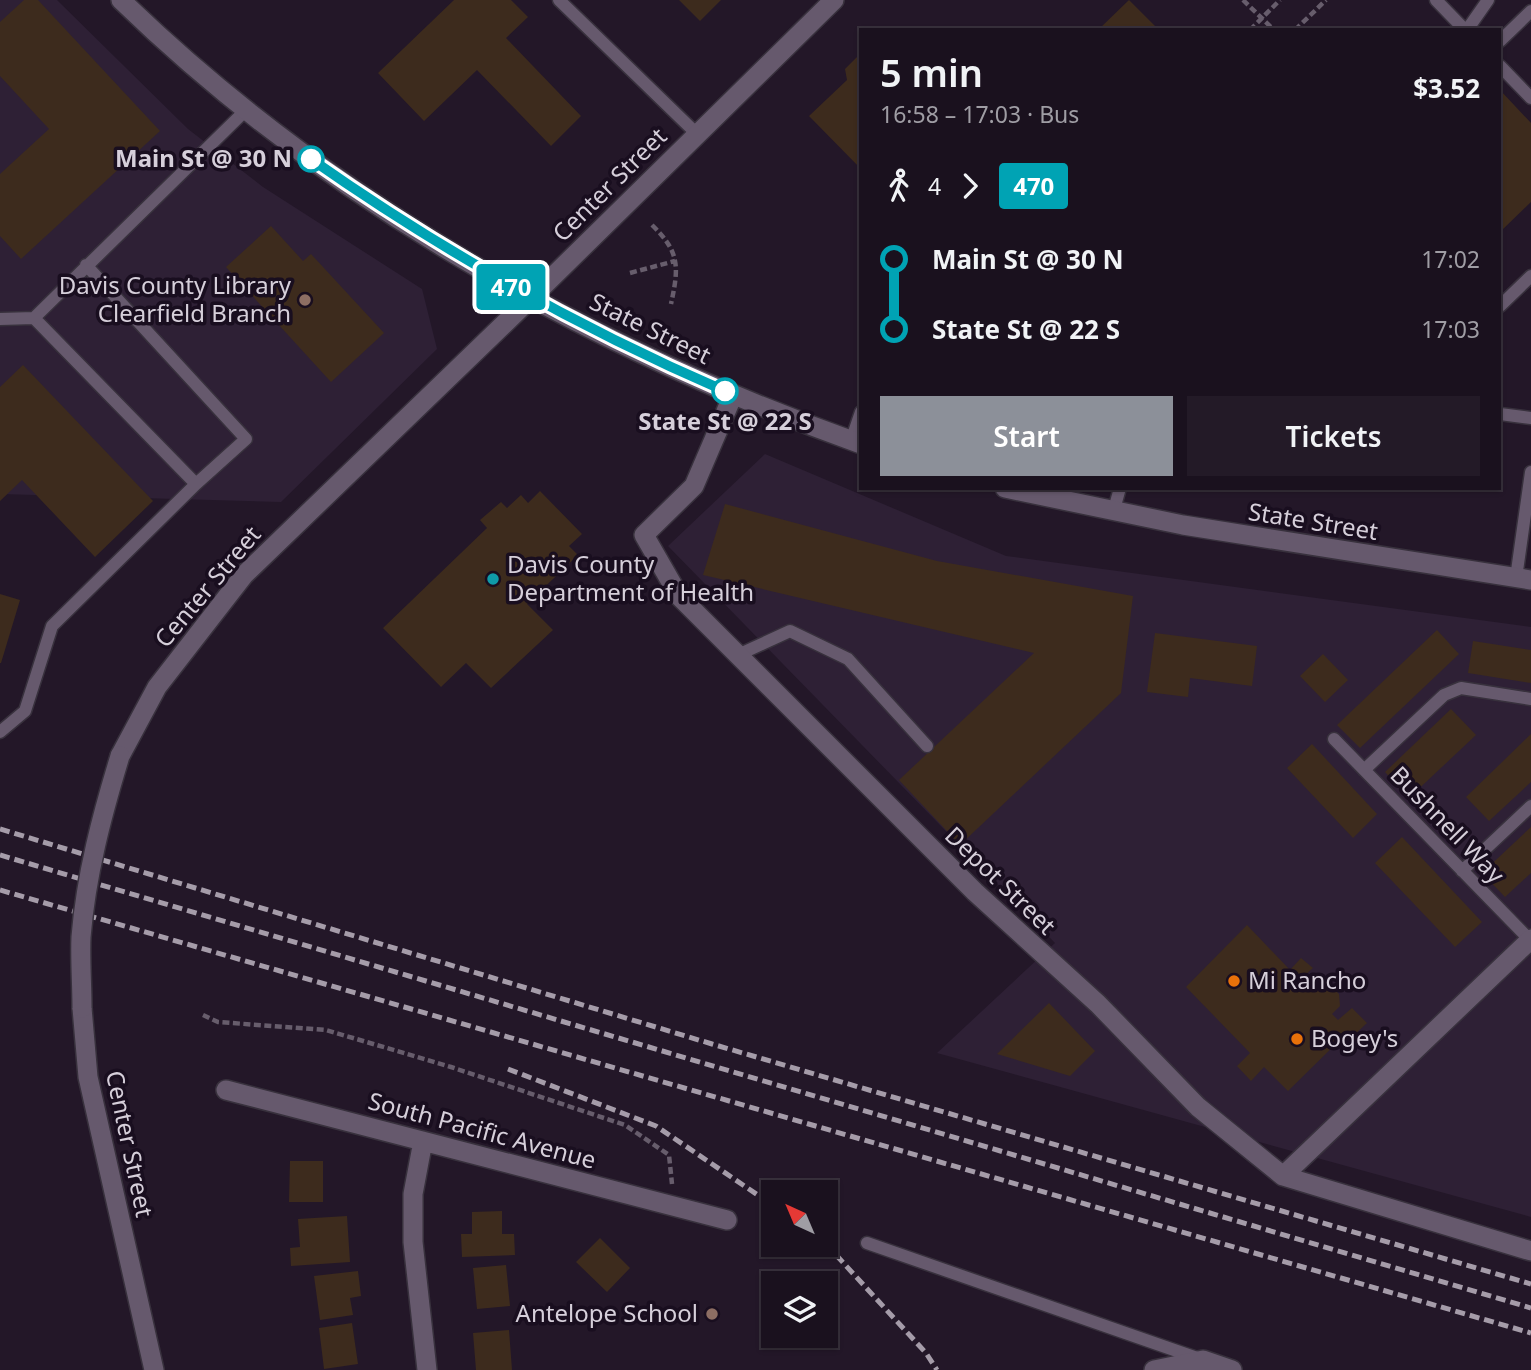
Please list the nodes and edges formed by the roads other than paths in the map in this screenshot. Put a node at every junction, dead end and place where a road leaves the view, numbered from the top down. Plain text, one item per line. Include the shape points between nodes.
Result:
1 (121, 0) edge
2 (559, 0) edge
3 (834, 0) edge
4 (1436, 0) edge
5 (1488, 0) edge
6 (1531, 10) edge
7 (1464, 28) edge
8 (1467, 28) edge
9 (1501, 40) edge
10 (1501, 67) edge
11 (1531, 98) edge
12 (246, 110) junction
13 (697, 134) junction
14 (86, 265) junction
15 (1531, 276) edge
16 (531, 298) junction
17 (1501, 305) edge
18 (0, 318) edge
19 (34, 318) junction
20 (733, 395) junction
21 (1501, 414) edge
22 (1531, 418) edge
23 (859, 424) edge
24 (856, 442) edge
25 (1531, 472) edge
26 (196, 484) junction
27 (1015, 490) edge
28 (1119, 490) edge
29 (1113, 513) junction
30 (1523, 579) edge
31 (738, 655) junction
32 (1531, 699) edge
33 (0, 732) edge
34 (1334, 739) dead end
35 (927, 746) dead end
36 (1364, 770) junction
37 (1531, 806) edge
38 (1462, 871) junction
39 (1530, 939) edge
40 (226, 1090) dead end
41 (423, 1141) junction
42 (1283, 1176) junction
43 (727, 1220) dead end
44 (867, 1242) dead end
45 (1531, 1251) edge
46 (1203, 1360) junction
47 (154, 1370) edge
48 (427, 1370) edge
49 (1154, 1370) edge
50 (1232, 1370) edge

1 - 12 street, State Street
2 - 13 lane
3 - 13 street, Center Street
4 - 7 lane
5 - 8 lane
6 - 9 lane
10 - 11 lane
12 - 14 lane
12 - 16 street, State Street via 393,215
13 - 16 street, Center Street
14 - 19 lane
14 - 26 lane via 246,439
15 - 17 lane
16 - 20 street, State Street
16 - 47 street, Center Street, bridge via 244,575 157,687 120,756 89,872 81,938 82,1007 88,1077
18 - 19 lane
19 - 26 lane
20 - 24 street, State Street
20 - 31 street, Depot Street via 694,486 644,535 679,596
21 - 22 lane
23 - 24 lane
25 - 30 lane
26 - 33 lane via 52,626 25,712
27 - 29 street, State Street
28 - 29 lane
29 - 30 street, State Street
31 - 35 lane via 790,631 848,660
31 - 42 street, Depot Street via 1198,1107
32 - 36 lane via 1461,688 1444,695
34 - 36 lane, Bushnell Way
36 - 38 lane, Bushnell Way
37 - 38 lane
38 - 39 lane, Bushnell Way
39 - 42 street
40 - 41 street, South Pacific Avenue
41 - 43 street, South Pacific Avenue
41 - 48 street via 413,1194 413,1242
42 - 45 street, Depot Street
44 - 46 lane
46 - 49 street
46 - 50 street

